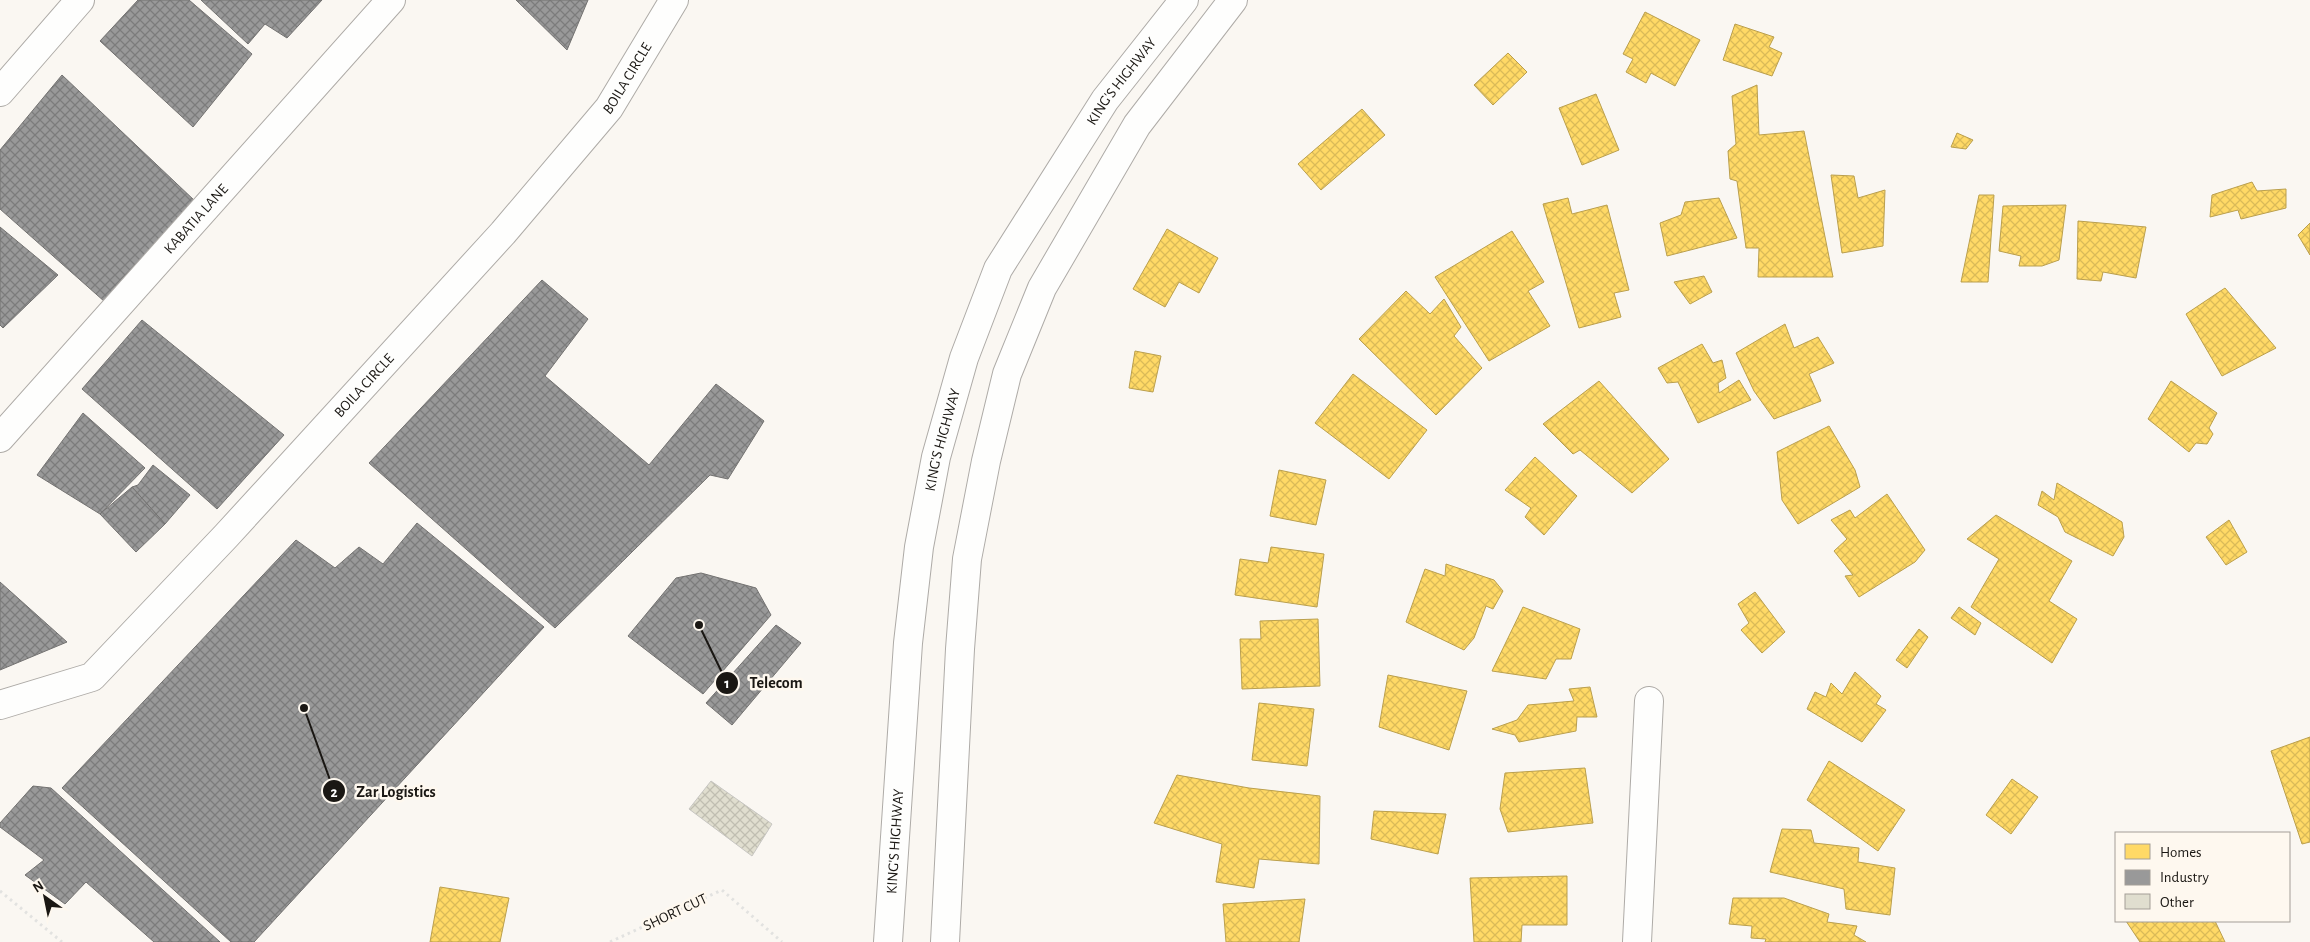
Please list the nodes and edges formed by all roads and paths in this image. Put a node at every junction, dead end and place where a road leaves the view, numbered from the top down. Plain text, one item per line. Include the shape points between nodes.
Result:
1 (80, 0) edge
2 (391, 0) edge
3 (674, 0) edge
4 (1184, 0) edge
5 (1233, 0) edge
6 (0, 92) edge
7 (0, 438) edge
8 (1649, 701) dead end
9 (0, 705) edge
10 (0, 891) edge
11 (62, 942) edge
12 (610, 942) edge
13 (782, 942) edge
14 (888, 942) edge
15 (945, 942) edge
16 (1637, 942) edge

1 - 6 main road
2 - 7 main road, KABATIA LANE
3 - 9 main road, BOILA CIRCLE via 609,108 503,233 126,642 92,677
4 - 14 main road, KING'S HIGHWAY via 1105,100 998,269 964,358 936,456 919,547 908,643
5 - 15 main road via 1136,125 1042,288 1007,374 967,559
8 - 16 main road
10 - 11 path
12 - 13 path, SHORT CUT via 722,890

